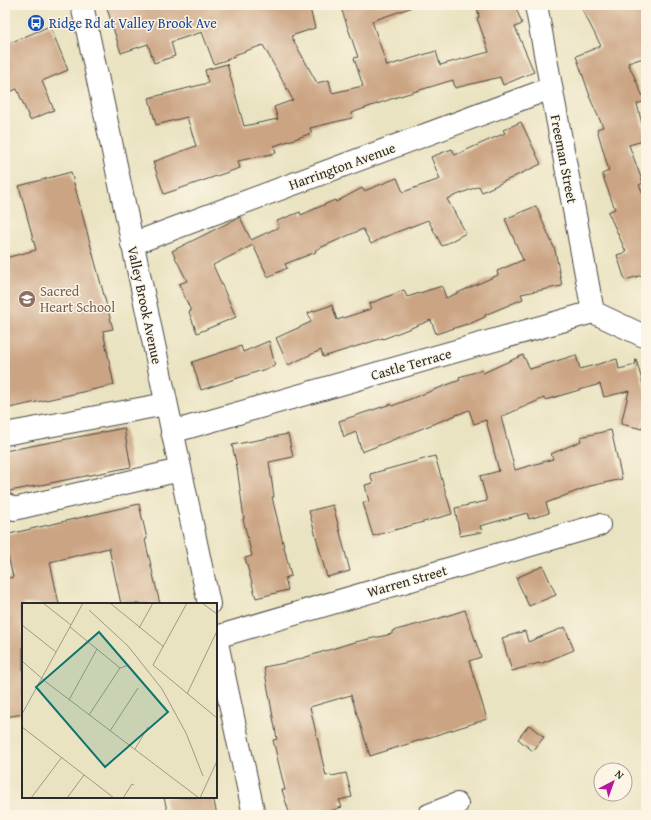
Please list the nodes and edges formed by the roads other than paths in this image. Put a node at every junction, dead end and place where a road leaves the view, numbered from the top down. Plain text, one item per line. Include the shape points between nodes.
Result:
1 (82, 5) edge
2 (536, 5) edge
3 (551, 88) junction
4 (132, 244) junction
5 (593, 312) junction
6 (646, 337) edge
7 (166, 404) junction
8 (172, 432) junction
9 (5, 434) edge
10 (180, 470) junction
11 (5, 504) edge
12 (599, 525) dead end
13 (209, 603) edge
14 (217, 637) edge
15 (217, 642) edge
16 (457, 804) dead end
17 (254, 815) edge
18 (429, 815) edge

1 - 4 street, Valley Brook Avenue
2 - 3 street, Freeman Street
3 - 4 street, Harrington Avenue
3 - 5 street, Freeman Street
4 - 7 street, Valley Brook Avenue
5 - 6 street
5 - 8 street, Castle Terrace
7 - 8 street, Valley Brook Avenue
7 - 9 street
8 - 10 street, Valley Brook Avenue
10 - 11 street via 14,509
10 - 13 street, Valley Brook Avenue
12 - 14 street, Warren Street
15 - 17 street
16 - 18 street

